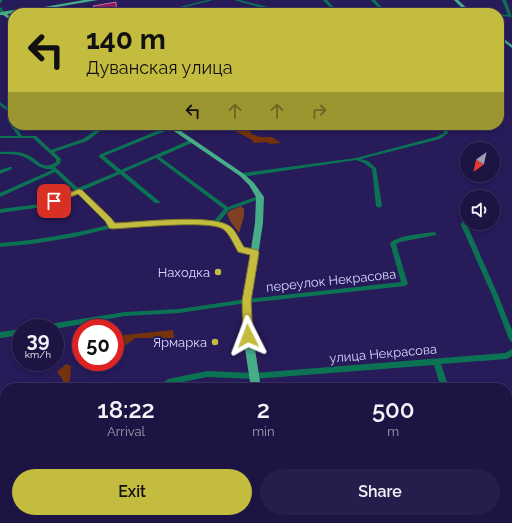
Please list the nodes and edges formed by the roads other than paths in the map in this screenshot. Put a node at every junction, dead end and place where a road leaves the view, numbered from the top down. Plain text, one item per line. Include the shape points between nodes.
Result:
1 (73, 0) edge
2 (96, 0) edge
3 (212, 0) edge
4 (236, 0) edge
5 (325, 0) edge
6 (372, 0) edge
7 (456, 0) edge
8 (504, 0) edge
9 (0, 8) edge
10 (35, 8) edge
11 (42, 8) edge
12 (179, 8) edge
13 (267, 8) edge
14 (333, 8) edge
15 (380, 8) edge
16 (465, 8) edge
17 (2, 15) edge
18 (511, 15) edge
19 (504, 40) edge
20 (512, 47) edge
21 (0, 103) edge
22 (8, 110) edge
23 (16, 130) edge
24 (99, 130) edge
25 (161, 130) edge
26 (176, 130) edge
27 (445, 130) edge
28 (0, 137) edge
29 (21, 138) junction
30 (192, 141) junction
31 (0, 152) edge
32 (52, 152) junction
33 (157, 157) junction
34 (356, 159) junction
35 (10, 168) dead end
36 (54, 168) junction
37 (0, 172) edge
38 (121, 173) junction
39 (242, 175) junction
40 (79, 191) junction
41 (0, 195) edge
42 (260, 197) junction
43 (157, 202) dead end
44 (379, 206) dead end
45 (227, 209) junction
46 (0, 211) edge
47 (216, 223) junction
48 (112, 226) junction
49 (466, 230) edge
50 (434, 234) dead end
51 (0, 245) edge
52 (255, 253) junction
53 (247, 301) junction
54 (64, 324) edge
55 (12, 333) edge
56 (0, 335) edge
57 (512, 339) edge
58 (510, 355) edge
59 (436, 361) junction
60 (254, 376) junction
61 (168, 383) edge
62 (255, 383) edge
63 (443, 383) edge

1 - 10 main road
2 - 11 main road
3 - 12 street
4 - 13 street
5 - 14 street
6 - 15 street
7 - 16 main road
8 - 18 street
9 - 17 street
19 - 20 main road
21 - 22 street
23 - 29 street
24 - 32 street via 85,140
25 - 38 street via 102,156
26 - 30 main road
27 - 34 street via 446,133 438,138
28 - 29 street
29 - 32 street via 34,137
30 - 33 street
30 - 39 main road
31 - 36 street via 24,155 40,166
32 - 36 street via 59,159
33 - 38 street
33 - 45 street
34 - 39 street
34 - 44 street via 374,168
35 - 37 street
36 - 40 street
36 - 41 street
38 - 40 street
38 - 43 street
39 - 42 main road via 252,184
40 - 46 street via 42,206
40 - 48 street
42 - 45 street
42 - 52 main road
45 - 47 street
47 - 48 street
47 - 52 street via 227,228 241,250
48 - 51 street via 75,235
49 - 57 street
50 - 53 street, переулок Некрасова via 393,243 406,284
52 - 53 main road
53 - 54 street via 179,311 125,314
53 - 60 main road via 248,336
55 - 56 street
58 - 59 street, улица Некрасова
59 - 60 street, улица Некрасова
59 - 63 street
60 - 61 street, улица Некрасова via 207,374
60 - 62 main road

